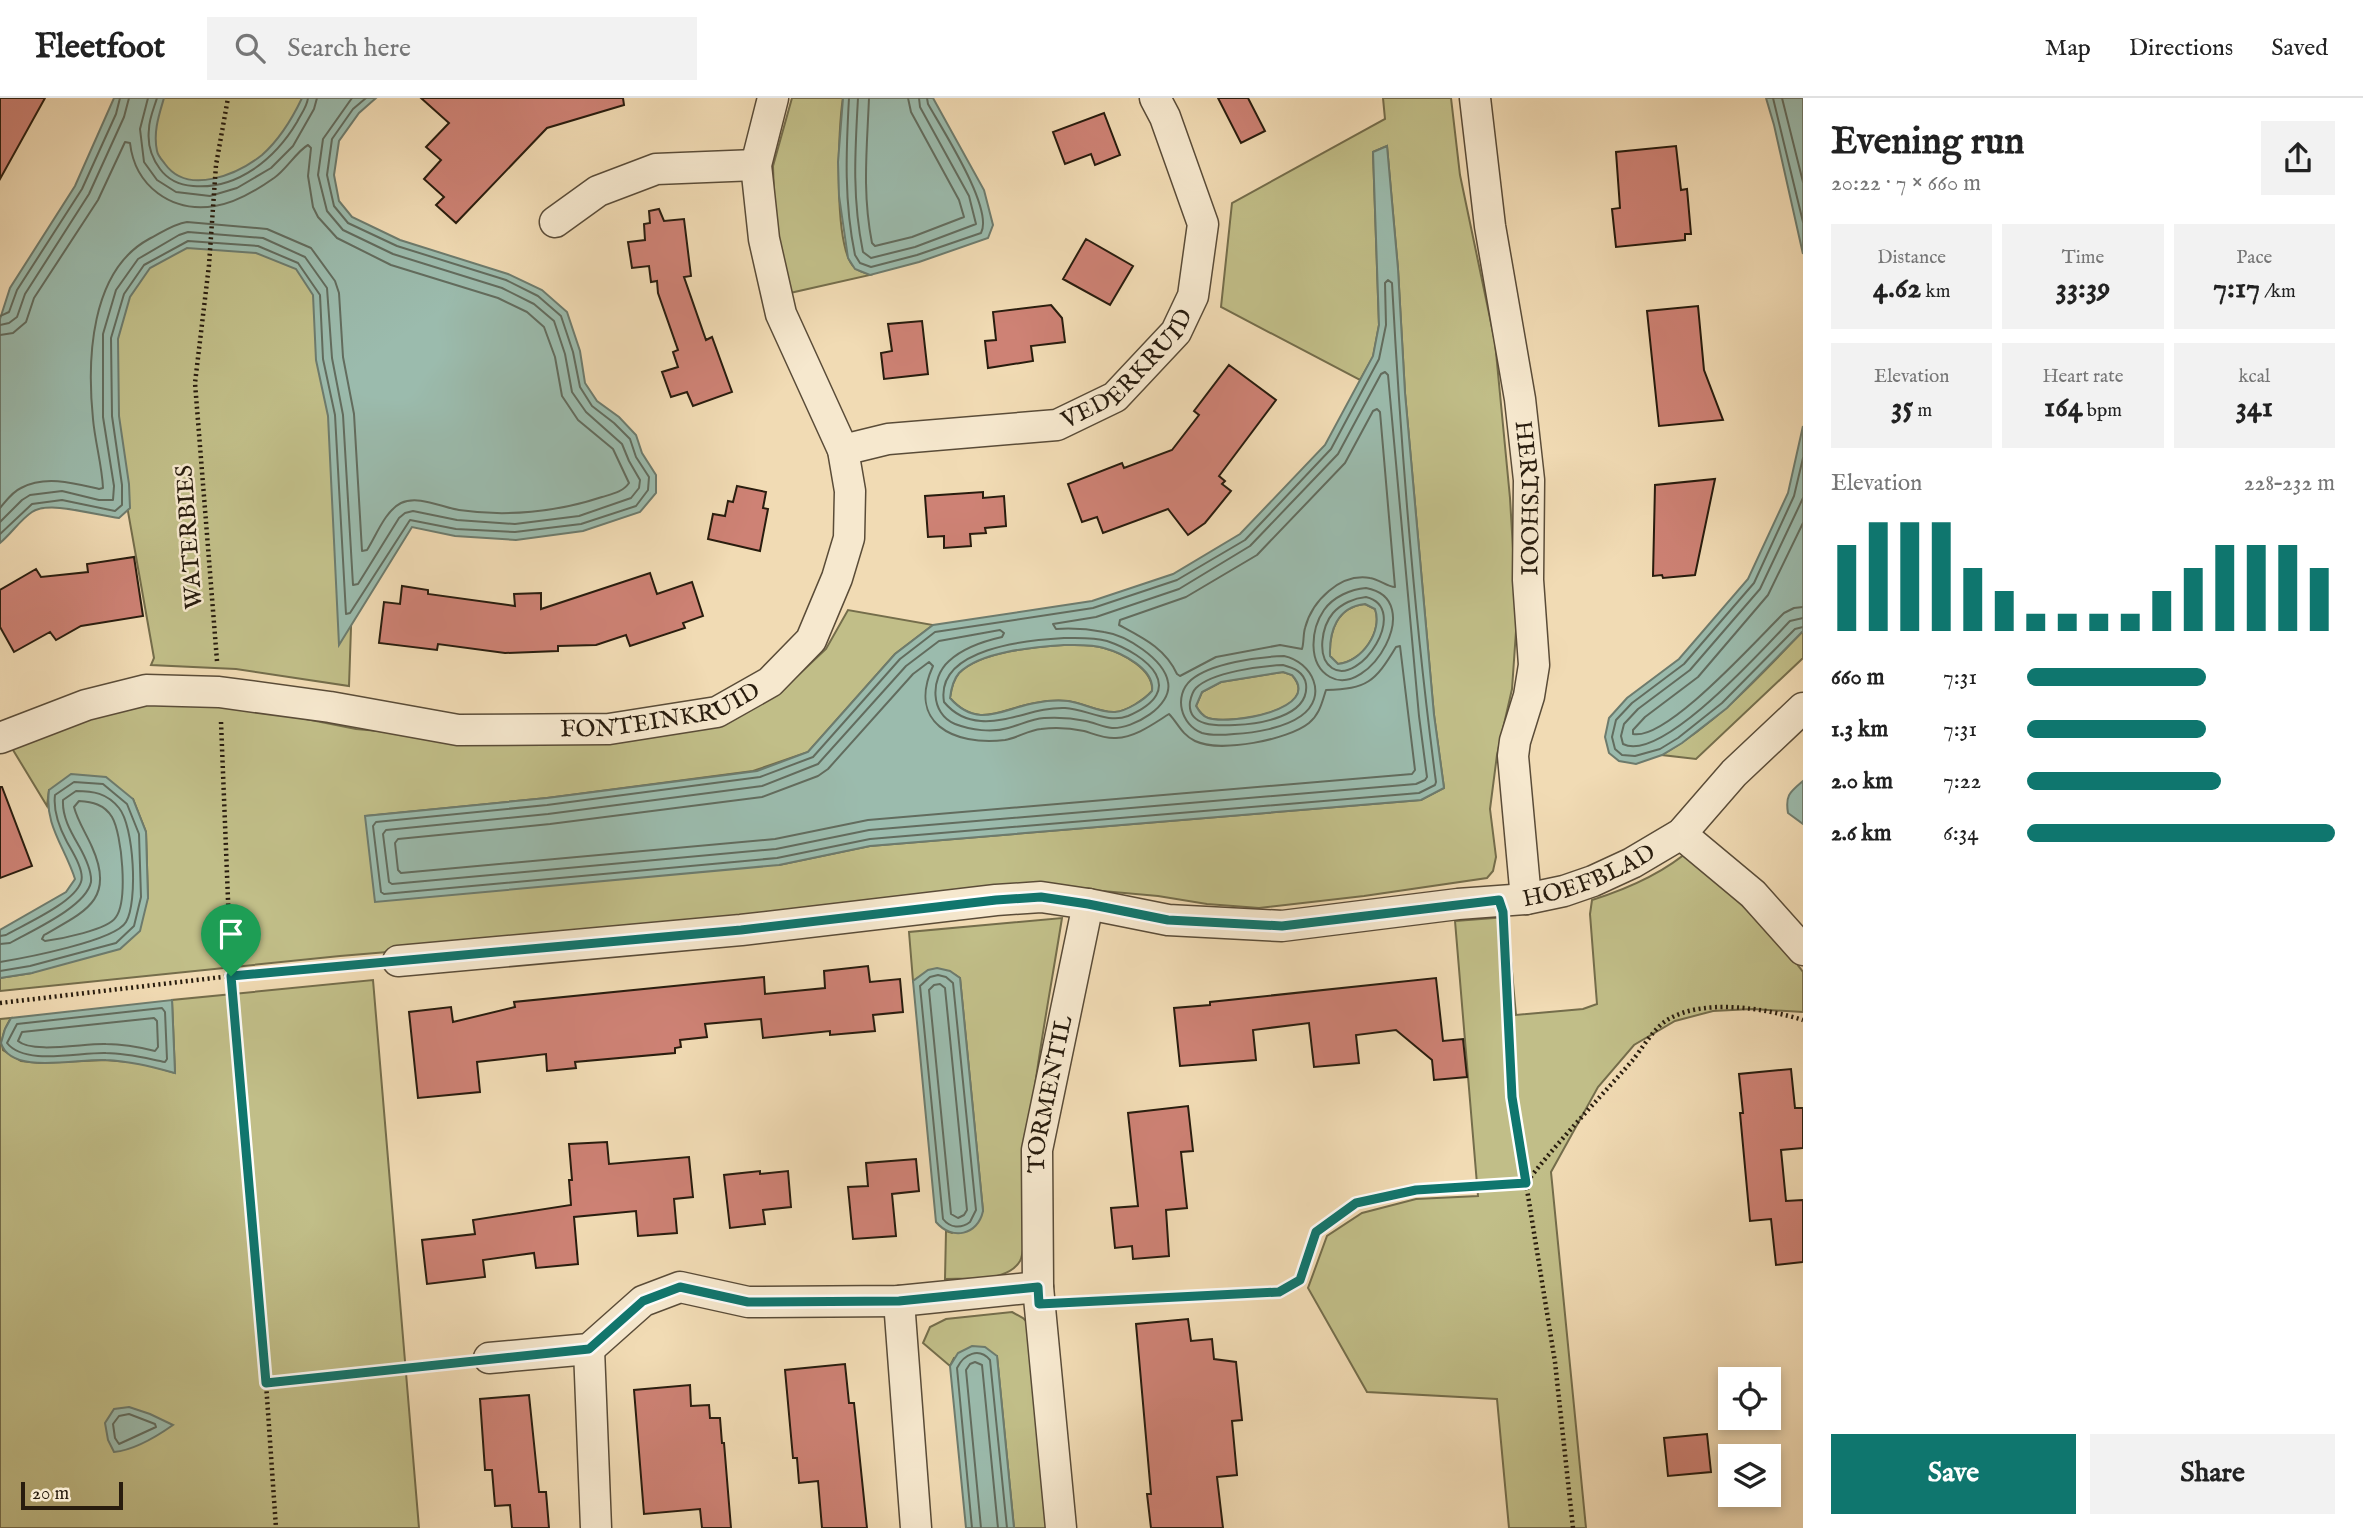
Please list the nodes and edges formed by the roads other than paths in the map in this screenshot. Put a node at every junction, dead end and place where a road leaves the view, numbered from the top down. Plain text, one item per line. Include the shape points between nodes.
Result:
1 (773, 98) edge
2 (1155, 98) edge
3 (1475, 98) edge
4 (756, 166) junction
5 (555, 222) dead end
6 (843, 450) junction
7 (1803, 708) edge
8 (0, 738) edge
9 (1681, 834) junction
10 (1513, 899) junction
11 (1088, 904) junction
12 (1803, 950) edge
13 (398, 961) road end
14 (1038, 1296) junction
15 (899, 1301) junction
16 (589, 1349) junction
17 (489, 1358) road end
18 (596, 1528) edge
19 (916, 1528) edge
20 (1061, 1528) edge

1 - 4 street, FONTEINKRUID
2 - 6 street, VEDERKRUID via 1203,224 1193,296 1176,332 1115,397 1057,425 888,439
3 - 10 street, HERTSHOOI via 1529,480 1528,580 1534,665 1513,756
4 - 5 street via 656,169 598,191
4 - 6 street, FONTEINKRUID via 764,239 781,314
6 - 8 street, FONTEINKRUID via 850,491 849,538 811,640 770,682 717,712 609,729 458,730 219,692 146,690 86,705
7 - 9 street, HOEFBLAD via 1734,774
9 - 10 street, HOEFBLAD via 1593,881
9 - 12 street via 1753,894
10 - 11 street, HOEFBLAD via 1282,926 1168,920
11 - 13 street, HOEFBLAD via 1041,897 996,900 741,930
11 - 14 street, TORMENTIL via 1037,1150
14 - 15 street
14 - 20 street, TORMENTIL
15 - 16 street via 748,1302 680,1287 643,1301
15 - 19 street
16 - 17 street
16 - 18 street

